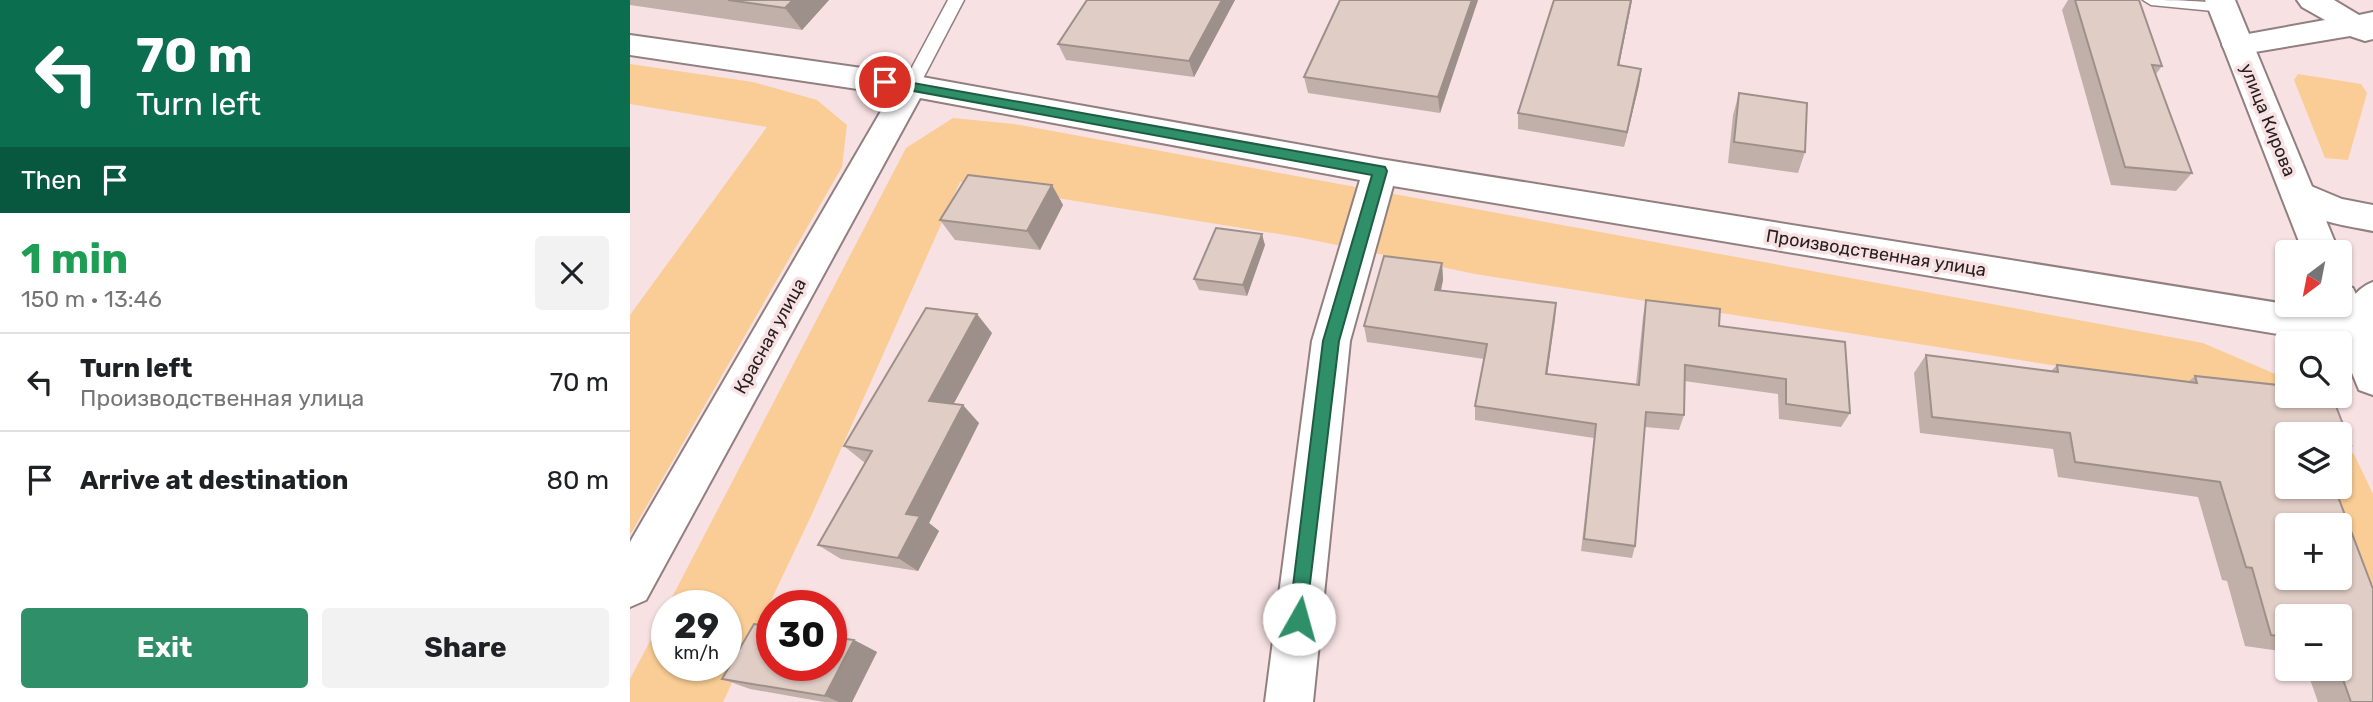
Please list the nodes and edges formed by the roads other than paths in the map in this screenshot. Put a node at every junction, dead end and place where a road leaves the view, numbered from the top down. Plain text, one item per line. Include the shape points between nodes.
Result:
1 (956, 0) edge
2 (2151, 0) edge
3 (2312, 0) edge
4 (2222, 4) edge
5 (2369, 30) edge
6 (630, 45) edge
7 (2237, 45) junction
8 (911, 86) junction
9 (1380, 171) junction
10 (2299, 194) junction
11 (2373, 218) edge
12 (2316, 240) edge
13 (2373, 297) edge
14 (2355, 321) edge
15 (2373, 378) edge
16 (630, 586) edge
17 (1289, 702) edge

1 - 8 lane
2 - 4 lane
3 - 5 street, улица Кирова
4 - 7 street, улица Кирова
5 - 7 street, улица Кирова
6 - 8 street, Производственная улица
7 - 10 street, улица Кирова
8 - 9 street, Производственная улица
8 - 16 street, Красная улица
9 - 14 street, Производственная улица
9 - 17 street via 1331,341
10 - 11 street, улица Кирова via 2336,212
10 - 12 street, улица Кирова
13 - 14 street
14 - 15 street

